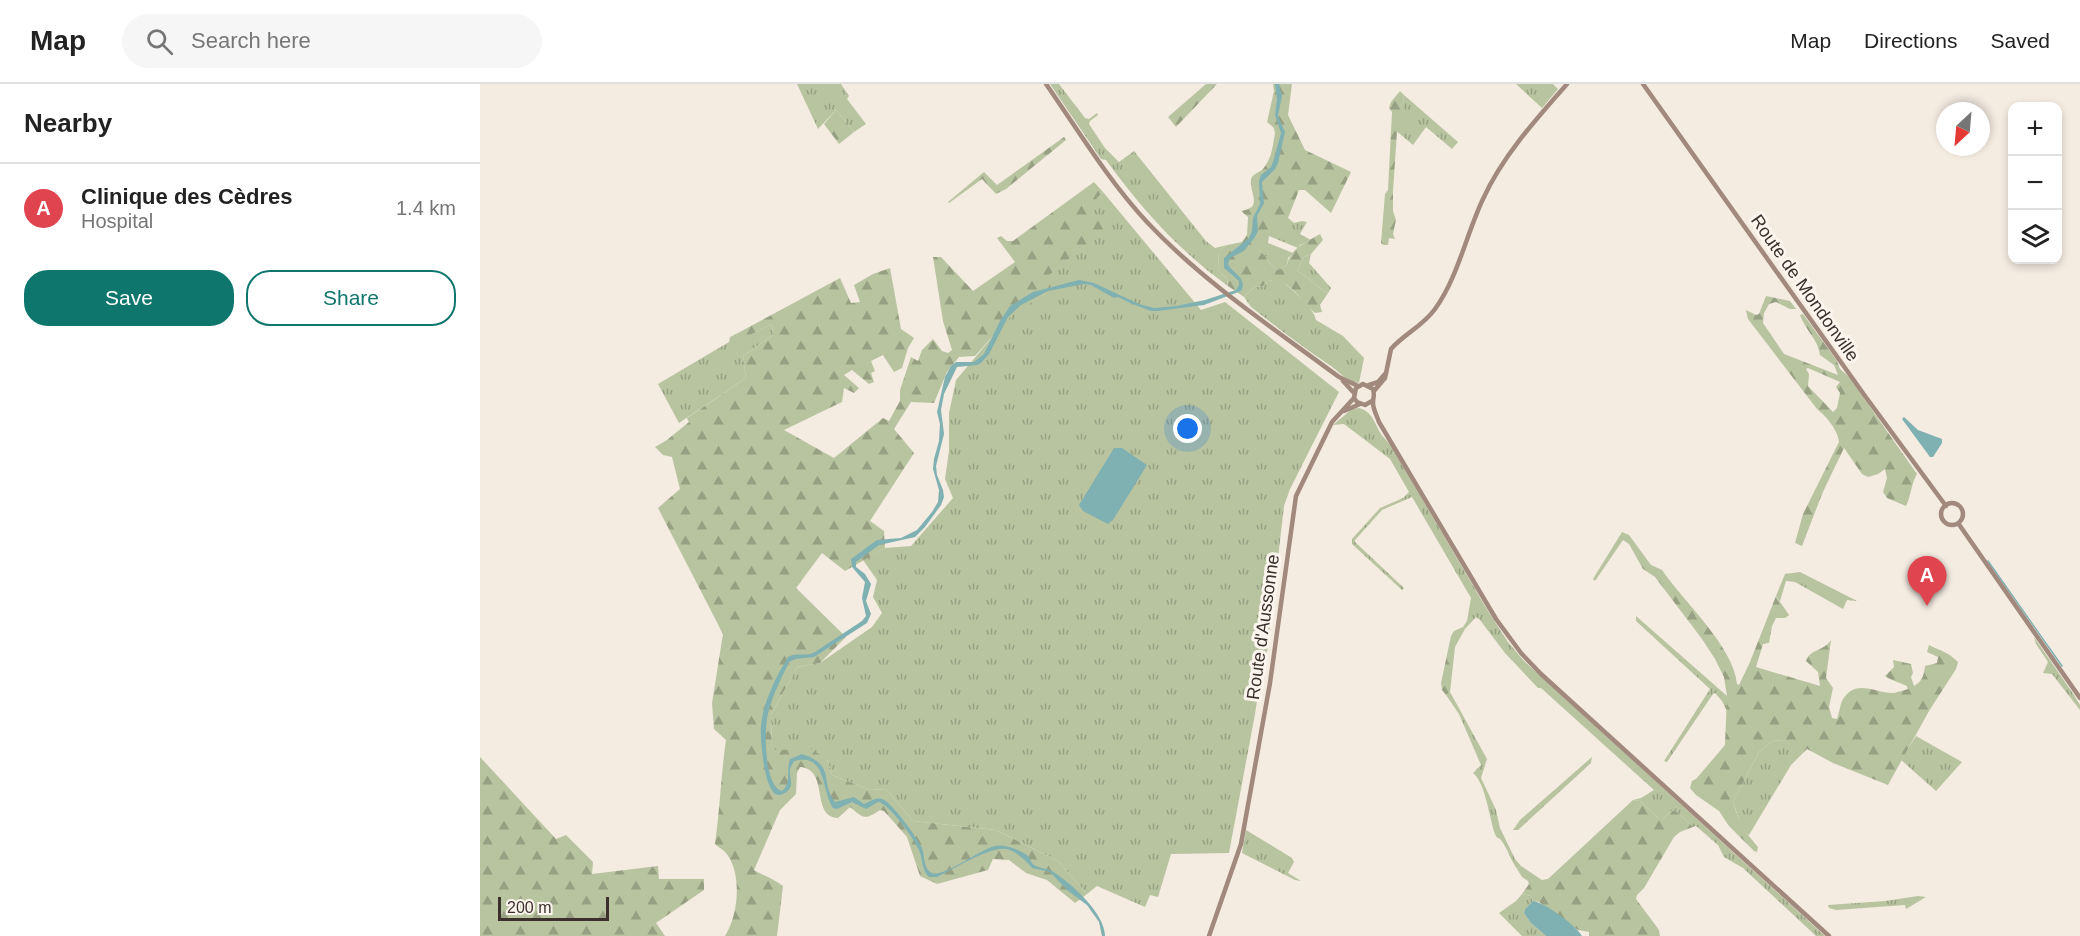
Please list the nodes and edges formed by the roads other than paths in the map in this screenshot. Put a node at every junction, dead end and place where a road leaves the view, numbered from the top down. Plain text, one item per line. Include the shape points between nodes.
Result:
1 (1046, 84) edge
2 (1567, 84) edge
3 (1643, 84) edge
4 (1386, 372) junction
5 (1339, 377) junction
6 (1369, 385) junction
7 (1358, 386) junction
8 (1374, 391) junction
9 (1354, 395) junction
10 (1372, 401) junction
11 (1362, 404) junction
12 (1339, 414) junction
13 (1379, 422) junction
14 (1946, 506) junction
15 (1958, 523) junction
16 (2080, 698) edge
17 (1209, 936) edge
18 (1829, 936) edge

1 - 5 main road via 1144,220 1222,290
2 - 4 main road via 1528,130 1489,186 1437,307 1391,349
3 - 14 main road, Route de Mondonville
4 - 6 main road via 1378,382
4 - 8 main road
5 - 7 main road
5 - 9 main road
6 - 7 main road
6 - 8 main road
7 - 9 main road
8 - 10 main road
9 - 11 main road
9 - 12 main road, Route d'Aussonne
10 - 11 main road
10 - 13 main road
11 - 12 main road
11 - 13 main road
12 - 17 main road, Route d'Aussonne via 1296,496 1270,683 1239,852
13 - 18 main road via 1496,619 1521,653
14 - 15 main road via 1942,511 1944,520 1950,525
14 - 15 main road via 1955,504 1962,510 1963,517
15 - 16 main road

